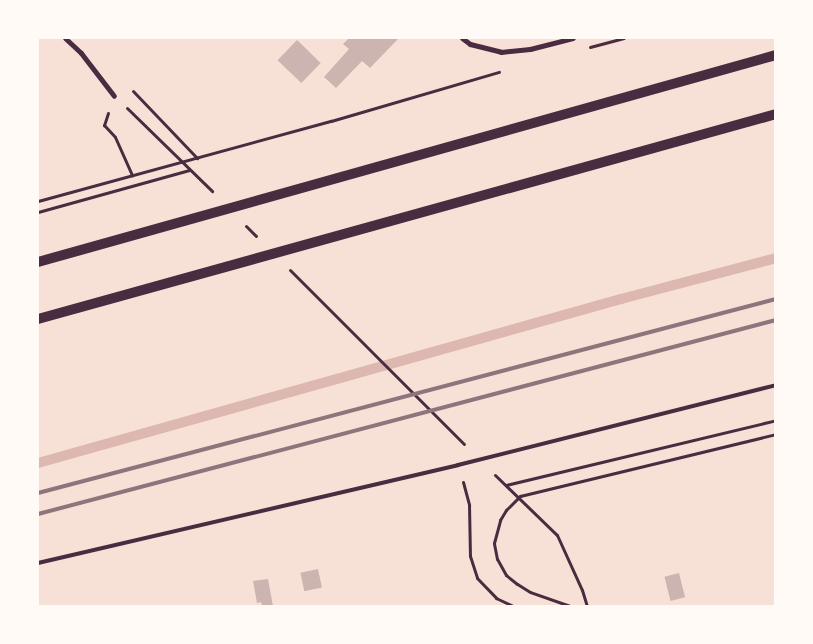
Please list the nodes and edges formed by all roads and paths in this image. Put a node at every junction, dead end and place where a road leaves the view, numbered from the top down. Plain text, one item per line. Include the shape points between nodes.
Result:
1 (65, 38) edge
2 (462, 38) edge
3 (573, 38) edge
4 (776, 55) edge
5 (482, 77) dead end
6 (114, 96) junction
7 (121, 102) dead end
8 (776, 114) edge
9 (197, 158) junction
10 (190, 169) junction
11 (132, 175) junction
12 (218, 197) dead end
13 (38, 201) edge
14 (38, 212) edge
15 (246, 226) dead end
16 (260, 240) dead end
17 (38, 262) edge
18 (288, 268) dead end
19 (38, 319) edge
20 (776, 385) edge
21 (776, 420) edge
22 (776, 434) edge
23 (470, 450) dead end
24 (458, 464) junction
25 (491, 471) dead end
26 (505, 485) junction
27 (38, 562) edge
28 (512, 606) edge
29 (570, 606) edge
30 (587, 606) edge

1 - 6 street via 81,53
2 - 3 street via 470,44 501,52 530,49
4 - 17 main road
5 - 9 path
6 - 9 path via 132,90
6 - 11 path via 104,124 115,137
7 - 10 path
8 - 19 main road
9 - 11 path
10 - 12 path
10 - 14 path
11 - 13 path
15 - 16 path
18 - 23 path
20 - 24 lane
21 - 26 path
22 - 29 path via 520,496 500,520 494,543 497,559 506,575 530,592
24 - 27 lane
24 - 28 path via 469,505 470,556 478,578 496,598
25 - 26 path
26 - 30 path via 557,535

